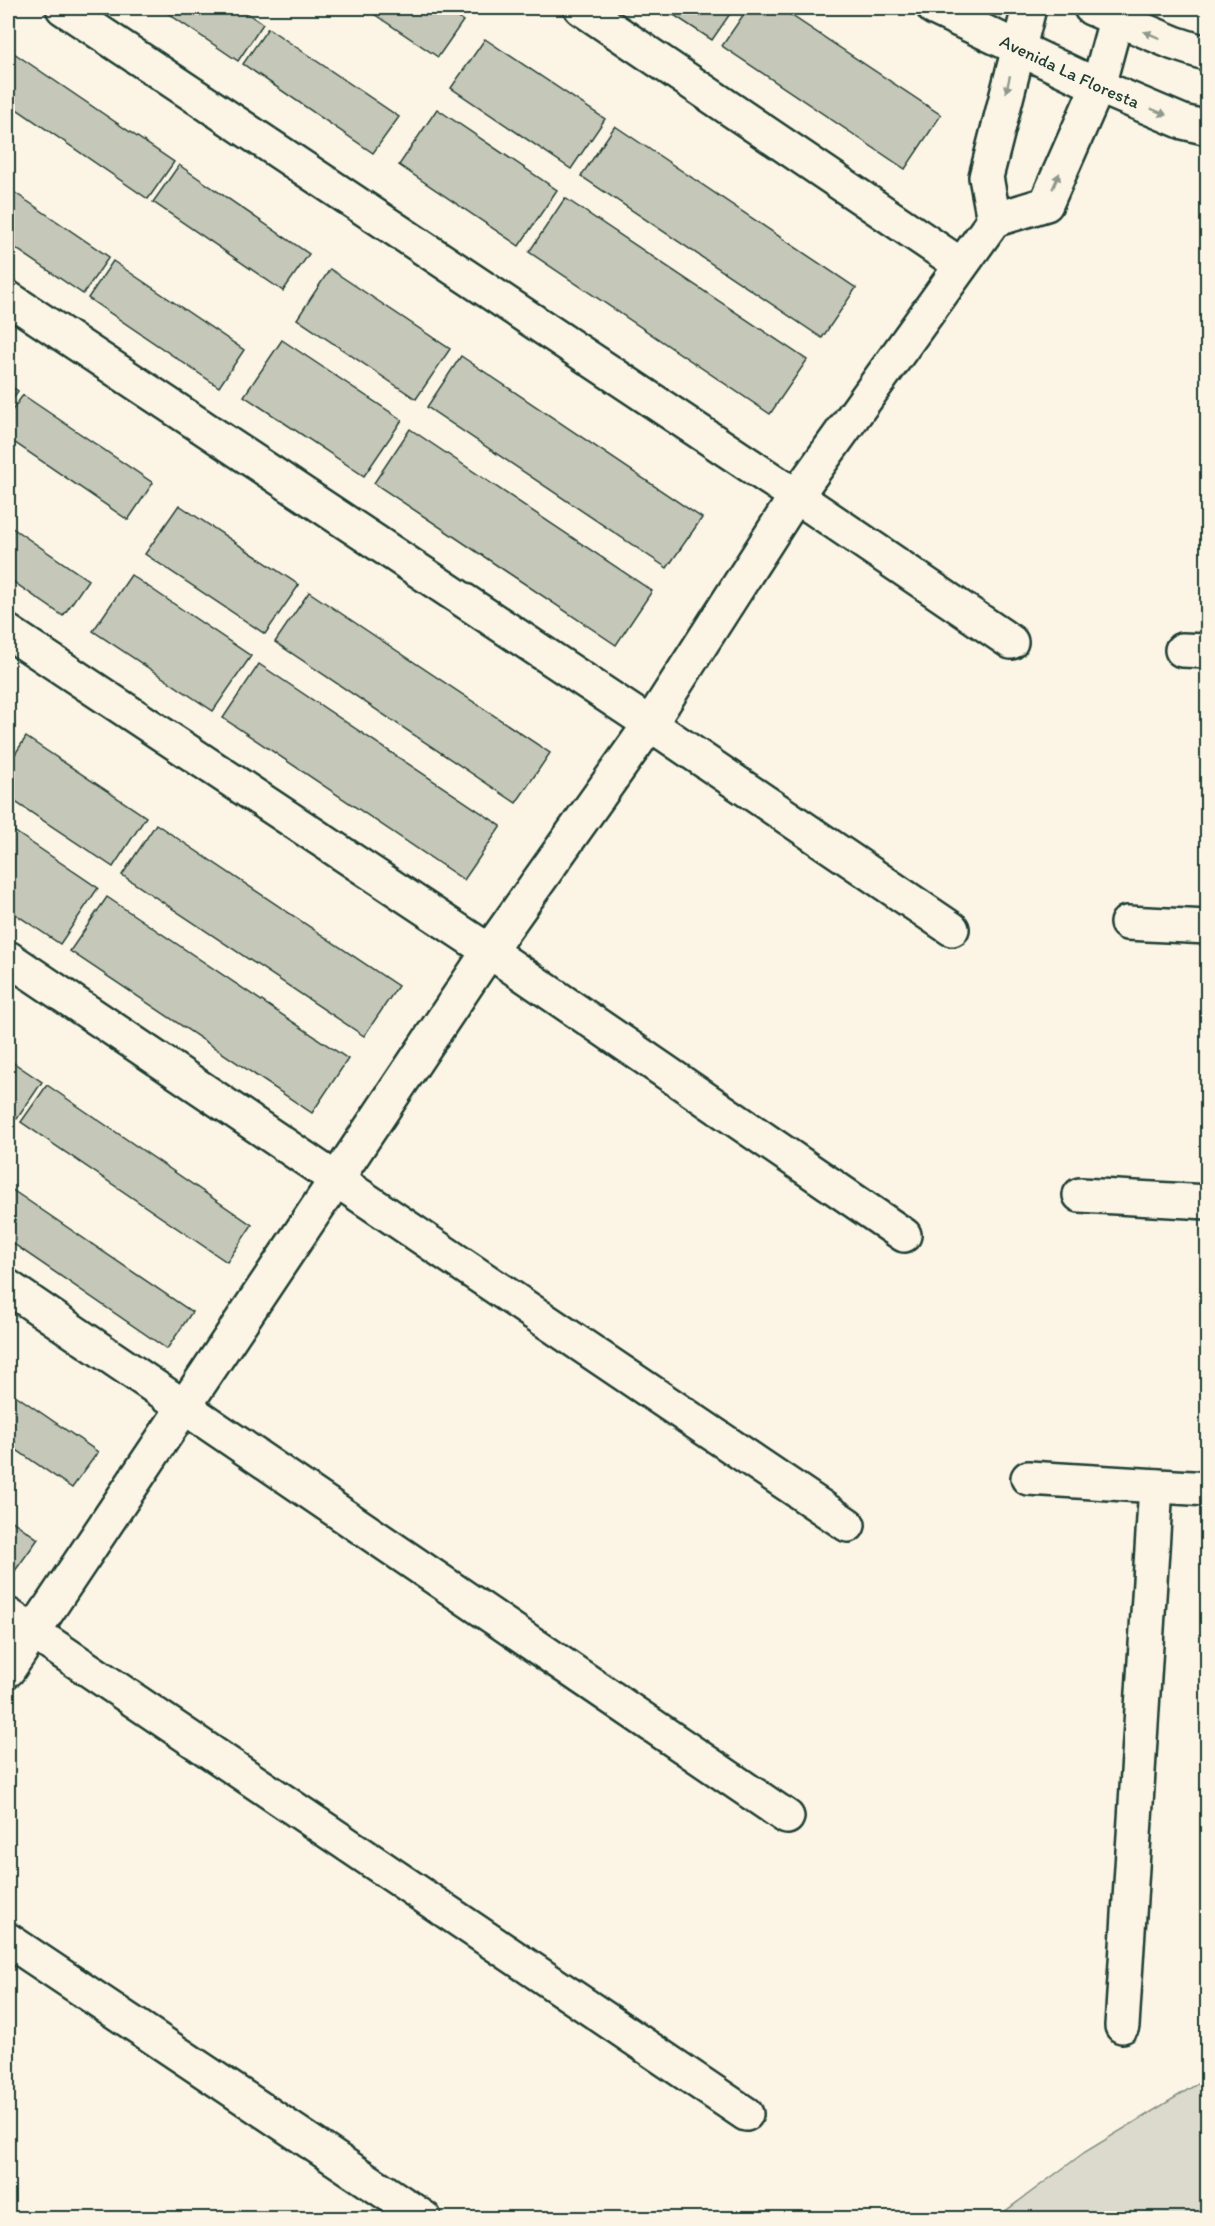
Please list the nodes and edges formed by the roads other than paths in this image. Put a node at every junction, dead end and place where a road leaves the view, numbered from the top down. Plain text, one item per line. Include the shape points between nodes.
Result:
1 (63, 8) edge
2 (580, 8) edge
3 (934, 8) edge
4 (1029, 8) edge
5 (1100, 11) edge
6 (1017, 48) junction
7 (1208, 54) edge
8 (1098, 86) junction
9 (1208, 128) edge
10 (994, 220) junction
11 (961, 265) junction
12 (8, 298) edge
13 (796, 496) junction
14 (8, 632) edge
15 (1011, 642) dead end
16 (650, 724) junction
17 (1127, 923) dead end
18 (1208, 927) edge
19 (952, 929) dead end
20 (489, 951) junction
21 (8, 958) edge
22 (338, 1178) junction
23 (1080, 1195) dead end
24 (1208, 1202) edge
25 (904, 1235) dead end
26 (8, 1287) edge
27 (185, 1406) junction
28 (1028, 1478) dead end
29 (1156, 1486) junction
30 (1208, 1490) edge
31 (848, 1525) dead end
32 (20, 1624) edge
33 (8, 1670) edge
34 (787, 1817) dead end
35 (8, 1940) edge
36 (1122, 2026) dead end
37 (746, 2114) dead end
38 (424, 2218) edge

1 - 13 street
2 - 11 street
3 - 6 street, Avenida La Floresta
4 - 6 street
7 -> 5 street
5 - 8 street
6 - 8 street, Avenida La Floresta
6 -> 10 street via 986,177
8 -> 9 street, Avenida La Floresta via 1183,122
10 -> 8 street via 1046,204
10 - 11 street
11 - 13 street
12 - 16 street
13 - 15 street
13 - 16 street
14 - 20 street
16 - 19 street
16 - 20 street
17 - 18 street
20 - 22 street
20 - 25 street
21 - 22 street
22 - 27 street
22 - 31 street
23 - 24 street
26 - 27 street
27 - 32 street
27 - 34 street
28 - 29 street
29 - 30 street
29 - 36 street
32 - 33 street
32 - 37 street
35 - 38 street

